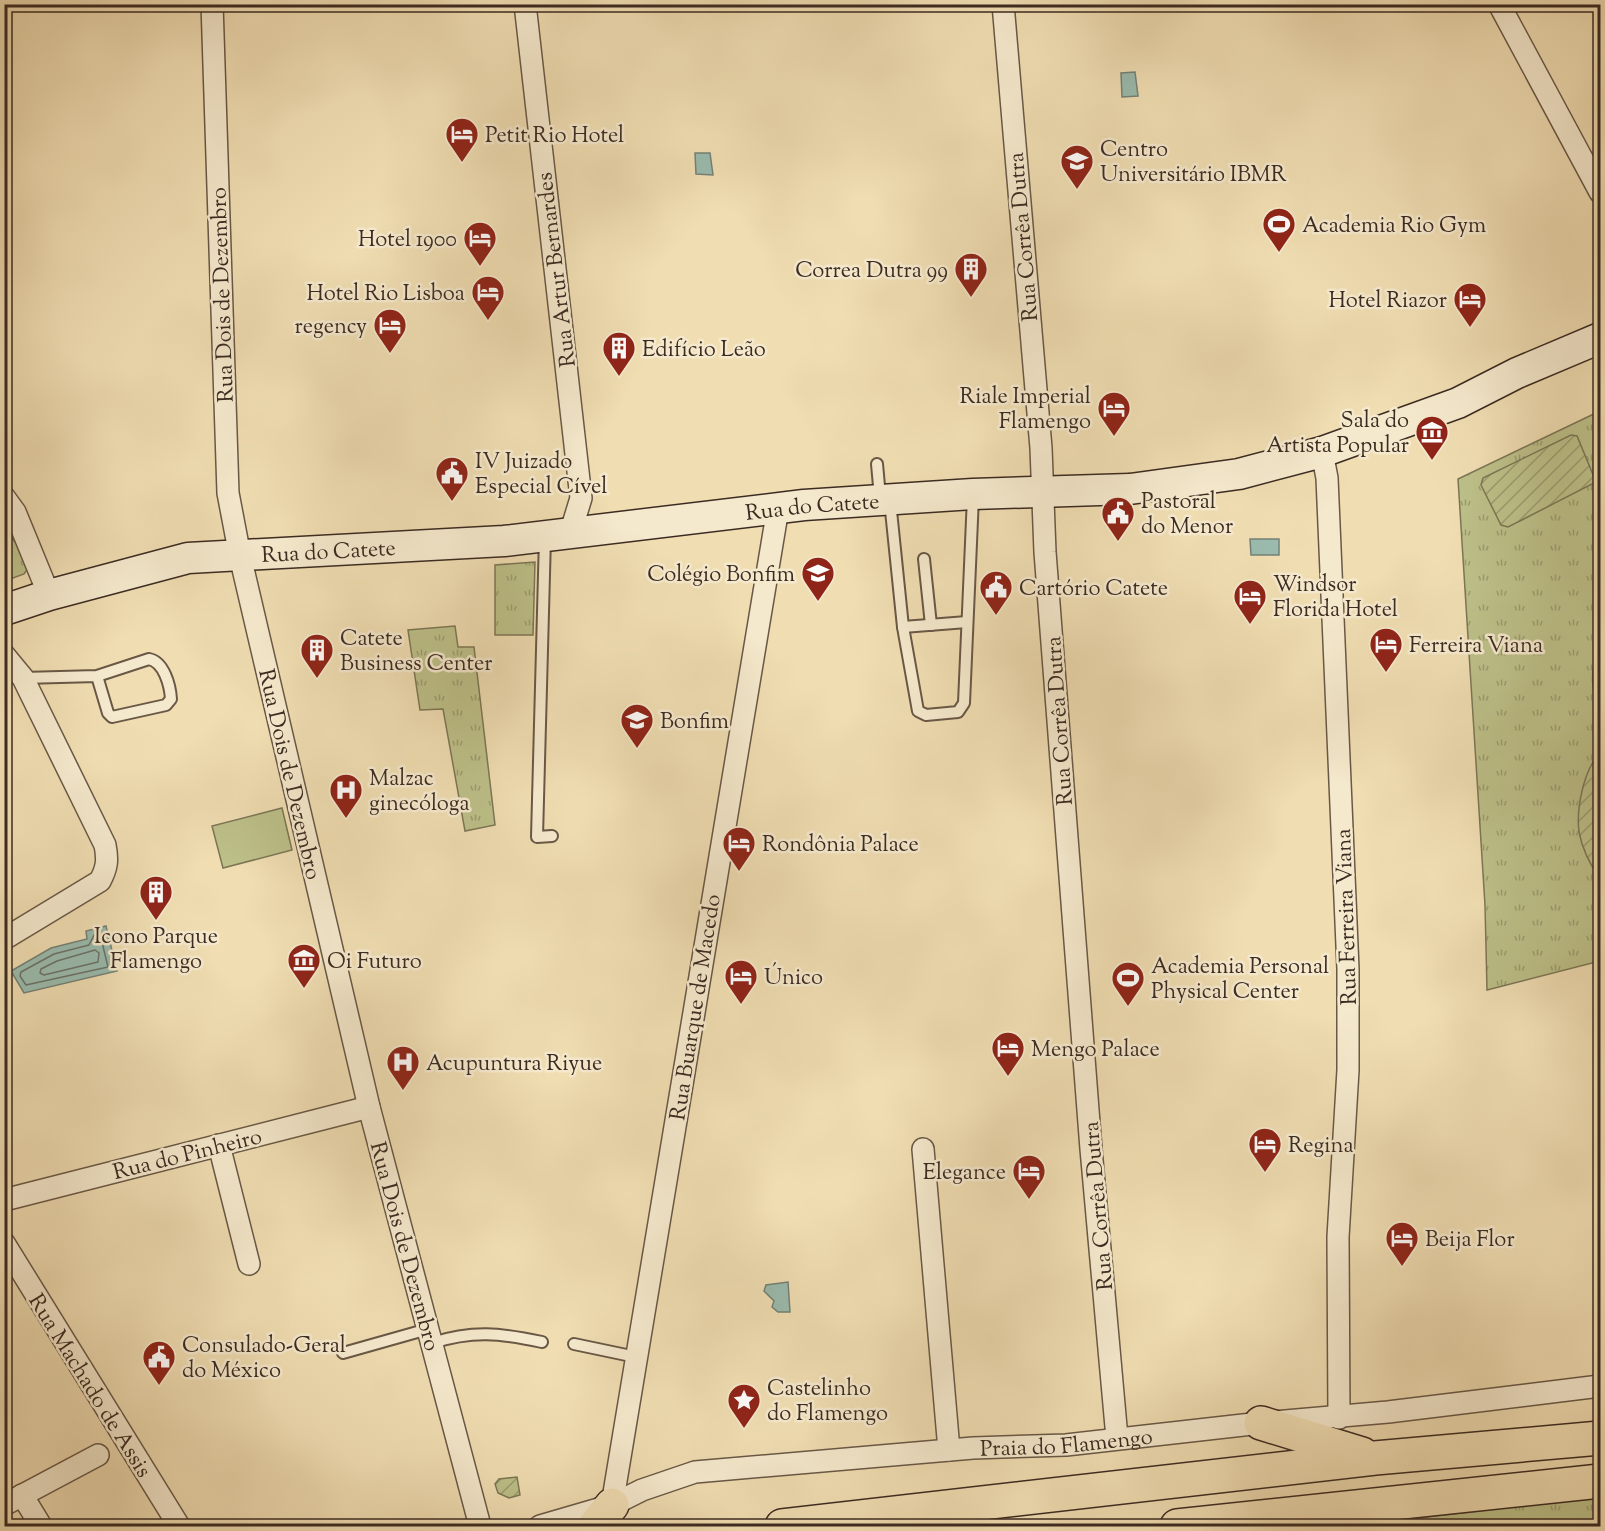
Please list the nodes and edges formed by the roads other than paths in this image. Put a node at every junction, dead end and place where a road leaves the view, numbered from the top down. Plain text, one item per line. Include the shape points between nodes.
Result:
1 (212, 4) edge
2 (525, 4) edge
3 (1003, 4) edge
4 (1499, 4) edge
5 (1600, 192) edge
6 (1600, 338) edge
7 (1322, 452) junction
8 (877, 464) dead end
9 (1041, 492) junction
10 (973, 494) junction
11 (4, 496) edge
12 (885, 501) junction
13 (778, 508) junction
14 (557, 535) junction
15 (240, 556) junction
16 (924, 560) dead end
17 (49, 595) junction
18 (4, 610) edge
19 (968, 621) junction
20 (931, 625) junction
21 (903, 627) junction
22 (4, 655) edge
23 (97, 676) junction
24 (23, 678) junction
25 (552, 836) dead end
26 (4, 939) edge
27 (369, 1107) junction
28 (219, 1145) junction
29 (923, 1149) dead end
30 (4, 1200) edge
31 (4, 1243) edge
32 (249, 1264) dead end
33 (430, 1336) junction
34 (542, 1342) dead end
35 (574, 1344) dead end
36 (343, 1353) dead end
37 (636, 1357) junction
38 (1600, 1386) edge
39 (1339, 1418) junction
40 (1261, 1423) junction
41 (1117, 1438) junction
42 (1600, 1438) edge
43 (949, 1450) junction
44 (98, 1455) dead end
45 (1375, 1458) junction
46 (1600, 1481) edge
47 (13, 1500) edge
48 (603, 1516) edge
49 (1251, 1523) edge
50 (41, 1527) edge
51 (179, 1527) edge
52 (480, 1527) edge
53 (540, 1527) edge
54 (782, 1527) edge
55 (1177, 1527) edge

1 - 15 street, Rua Dois de Dezembro via 228,493
2 - 14 street, Rua Artur Bernardes via 581,498
3 - 9 street, Rua Corrêa Dutra via 1041,448
4 - 5 street
6 - 7 main road, Rua do Catete via 1458,403
7 - 9 main road, Rua do Catete via 1239,474 1130,489
7 - 39 street, Rua Ferreira Viana via 1327,478 1348,969 1348,1070 1338,1237
8 - 12 lane
9 - 10 main road, Rua do Catete
9 - 41 street, Rua Corrêa Dutra
10 - 12 main road, Rua do Catete
10 - 19 lane
11 - 17 street via 15,512
12 - 13 main road, Rua do Catete
12 - 21 lane
13 - 14 main road, Rua do Catete
13 - 37 street, Rua Buarque de Macedo
14 - 15 main road, Rua do Catete
14 - 25 lane via 537,837
15 - 17 main road, Rua do Catete via 188,558
15 - 27 street, Rua Dois de Dezembro
16 - 20 lane
17 - 18 main road, Rua do Catete
19 - 20 lane
19 - 21 lane via 964,703 962,710 948,713 926,715 918,711
20 - 21 lane
22 - 24 street
23 - 23 lane via 148,659 156,660 171,699 166,705 112,717
23 - 24 lane
24 - 26 street via 105,845 107,869 100,881
27 - 28 street, Rua do Pinheiro
27 - 33 street, Rua Dois de Dezembro
28 - 30 street, Rua do Pinheiro
28 - 32 street
29 - 43 street
31 - 51 street, Rua Machado de Assis
33 - 34 lane via 499,1333
33 - 36 lane
33 - 52 street, Rua Dois de Dezembro
35 - 37 lane
37 - 48 street, Rua Buarque de Macedo
38 - 39 street, Praia do Flamengo
39 - 40 street, Praia do Flamengo
40 - 41 street, Praia do Flamengo
40 - 45 main road
41 - 43 street, Praia do Flamengo via 1066,1445
42 - 45 main road
43 - 48 street, Praia do Flamengo via 695,1472 642,1490
44 - 47 street
45 - 54 main road
46 - 49 main road
47 - 50 street
48 - 53 street, Praia do Flamengo
49 - 55 main road

